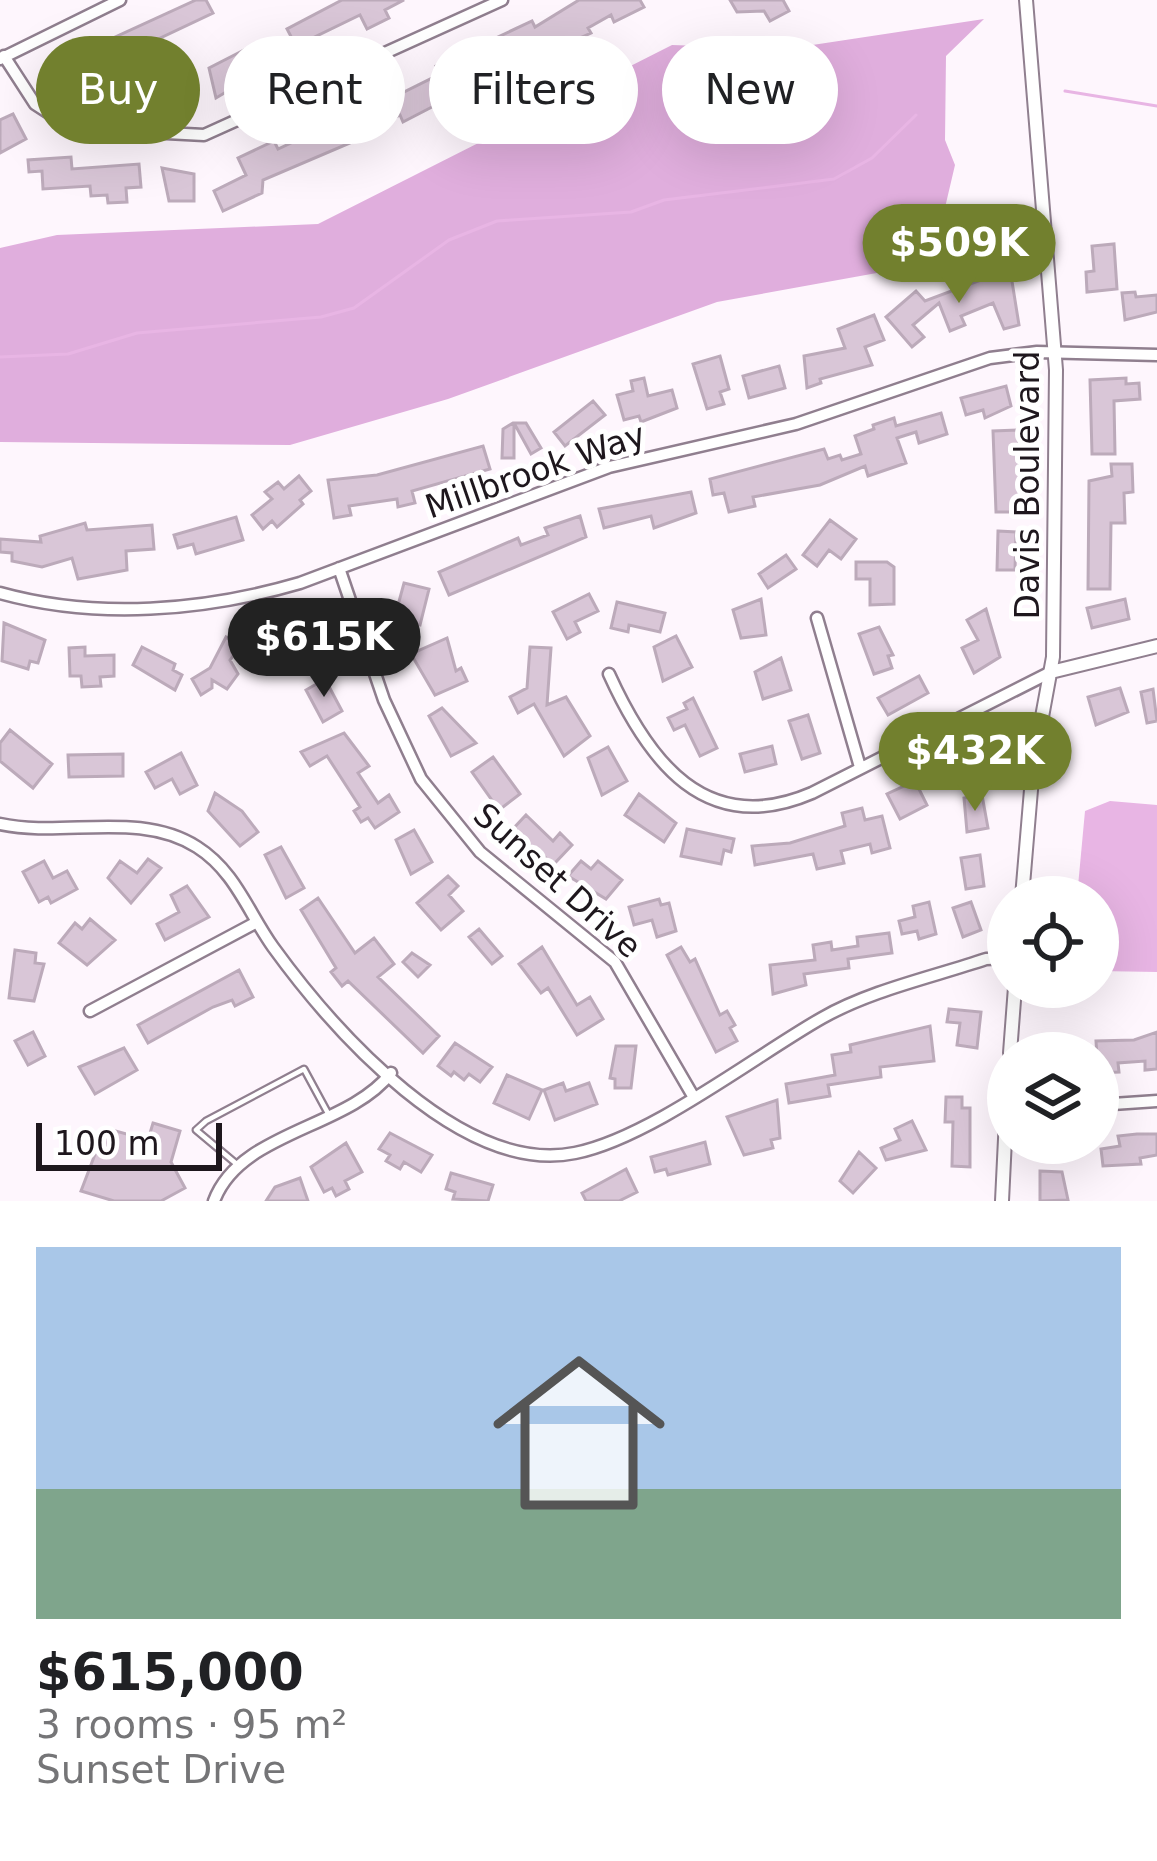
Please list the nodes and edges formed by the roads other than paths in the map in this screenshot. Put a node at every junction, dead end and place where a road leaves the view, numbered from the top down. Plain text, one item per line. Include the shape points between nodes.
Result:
1 (120, 0) edge
2 (502, 0) edge
3 (1026, 0) edge
4 (2, 58) edge
5 (1056, 352) junction
6 (1157, 355) edge
7 (339, 568) junction
8 (0, 593) edge
9 (817, 618) dead end
10 (1157, 646) edge
11 (1051, 672) junction
12 (609, 674) dead end
13 (860, 767) junction
14 (0, 824) edge
15 (1024, 876) edge
16 (257, 922) junction
17 (987, 959) edge
18 (90, 1011) dead end
19 (391, 1073) junction
20 (693, 1096) junction
21 (1157, 1101) edge
22 (1119, 1104) edge
23 (330, 1117) junction
24 (1004, 1164) edge
25 (240, 1167) junction
26 (214, 1201) edge
27 (1002, 1201) edge

1 - 4 street
2 - 4 street via 204,135 72,128 35,104
3 - 5 street, Davis Boulevard
5 - 6 street, Millbrook Way
5 - 7 street, Millbrook Way via 990,358 796,424 609,467
5 - 11 street, Davis Boulevard
7 - 8 street, Millbrook Way via 185,606 59,606
7 - 20 street, Sunset Drive via 389,714 421,779 479,852 615,962
9 - 13 street
10 - 11 street
11 - 13 street
11 - 15 street, Davis Boulevard
12 - 13 street via 652,753 676,779 711,798 784,803
14 - 16 street via 174,835 224,868
16 - 18 street
16 - 19 street via 311,996
17 - 20 street via 830,1013
19 - 20 street via 461,1133 524,1155 594,1148
19 - 23 street via 370,1096
21 - 22 street
23 - 25 street
23 - 25 lane via 304,1069 206,1120 196,1130
24 - 27 street
25 - 26 street

